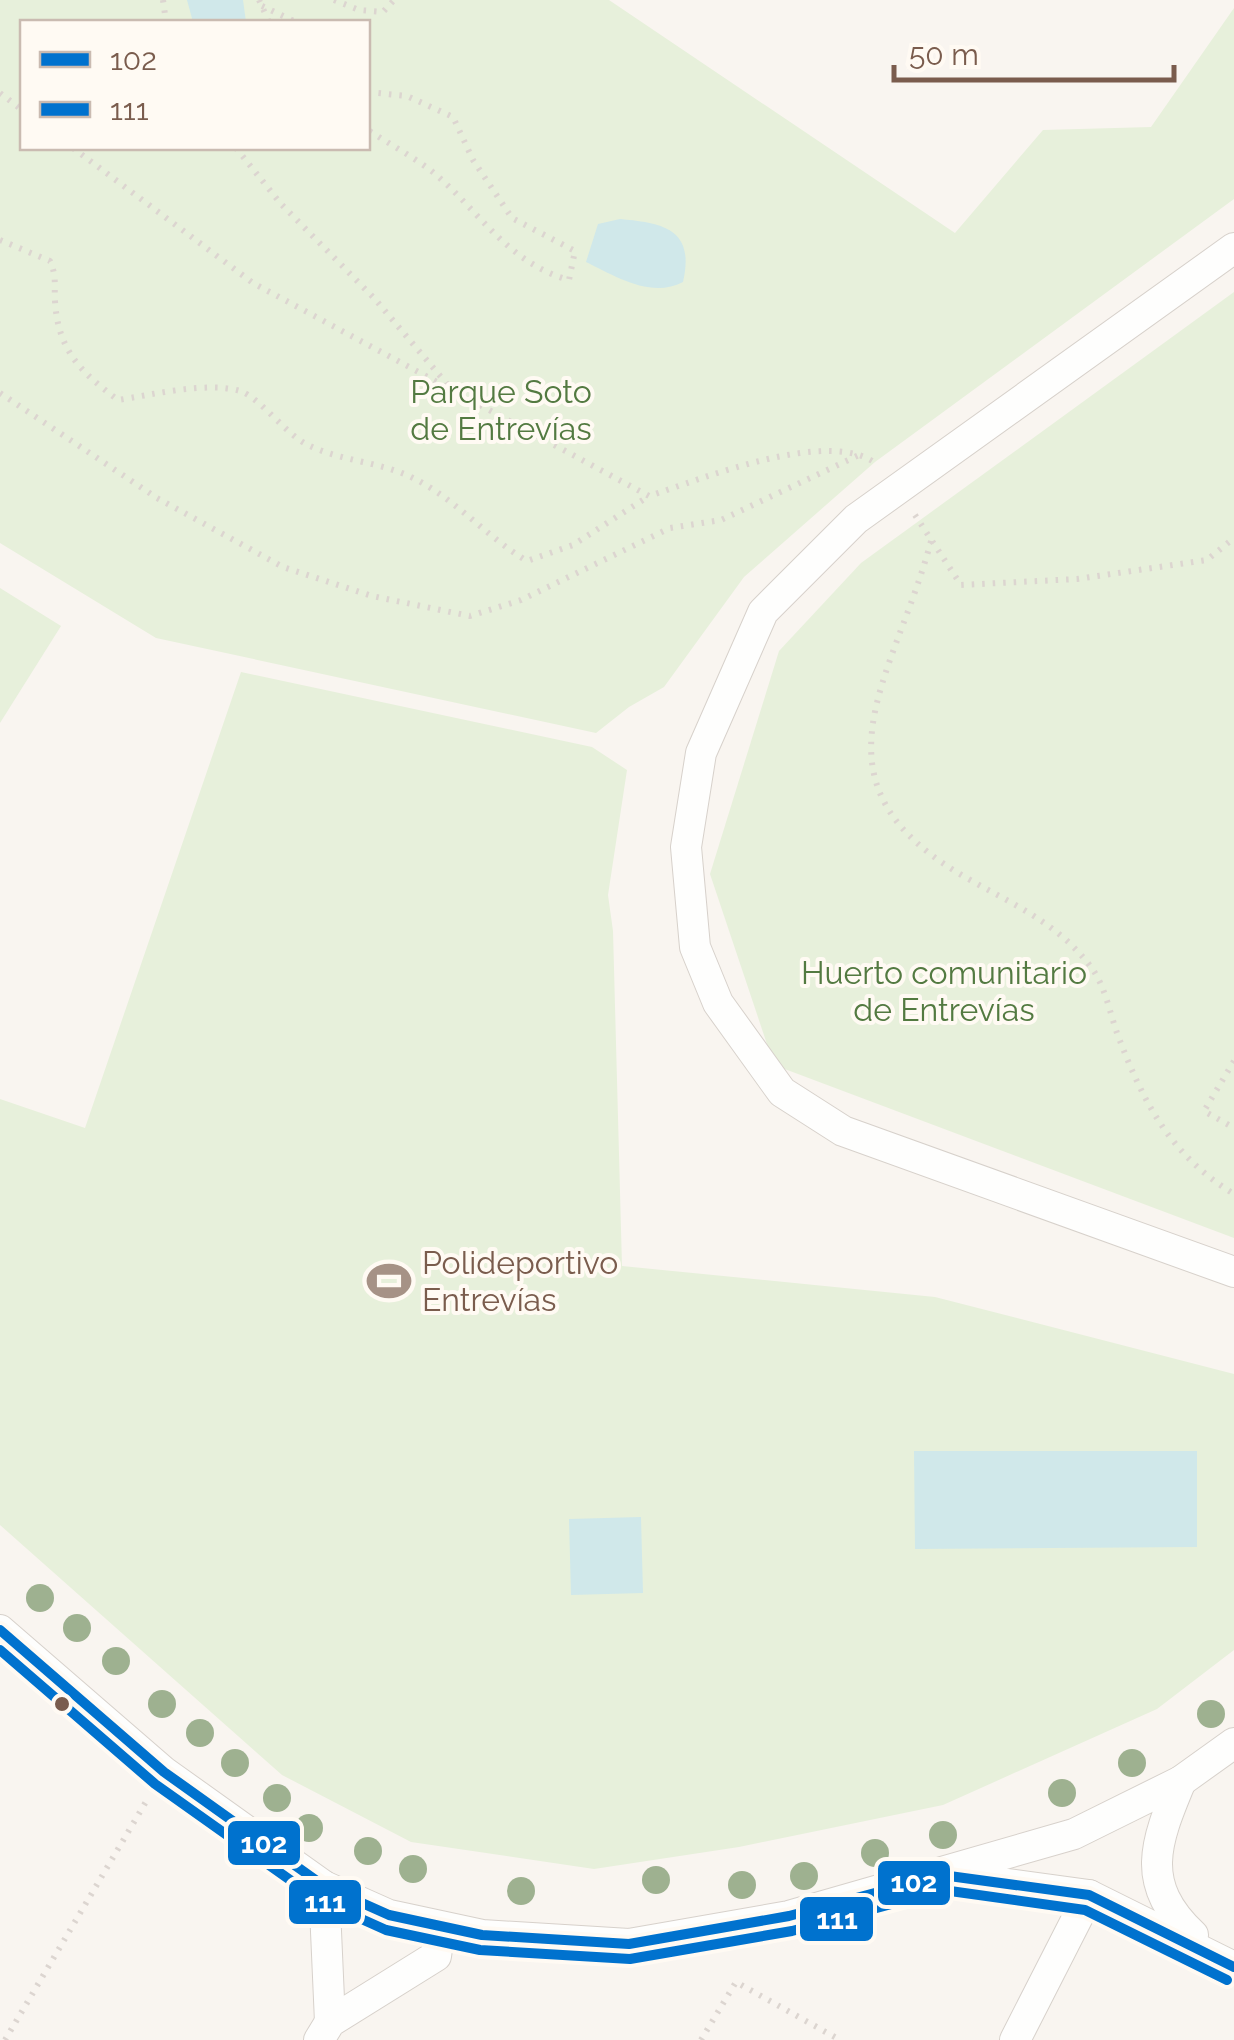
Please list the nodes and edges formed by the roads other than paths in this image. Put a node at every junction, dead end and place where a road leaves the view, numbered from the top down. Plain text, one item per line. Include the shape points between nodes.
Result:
1 (1234, 248) edge
2 (1234, 1272) edge
3 (0, 1630) edge
4 (1234, 1744) edge
5 (1182, 1781) junction
6 (942, 1875) junction
7 (324, 1886) junction
8 (1089, 1895) junction
9 (440, 1927) junction
10 (1222, 1960) edge
11 (324, 2031) edge
12 (1015, 2040) edge

1 - 2 street via 856,519 763,612 700,753 686,847 696,947 718,1003 782,1092 843,1131
3 - 7 street via 164,1772
4 - 5 street
5 - 6 street via 1074,1834
5 - 10 street via 1157,1837 1157,1880 1166,1910
6 - 8 street
6 - 9 street via 789,1916 629,1944
7 - 9 street
7 - 11 street
8 - 10 street
8 - 12 street
9 - 11 street via 436,1956

